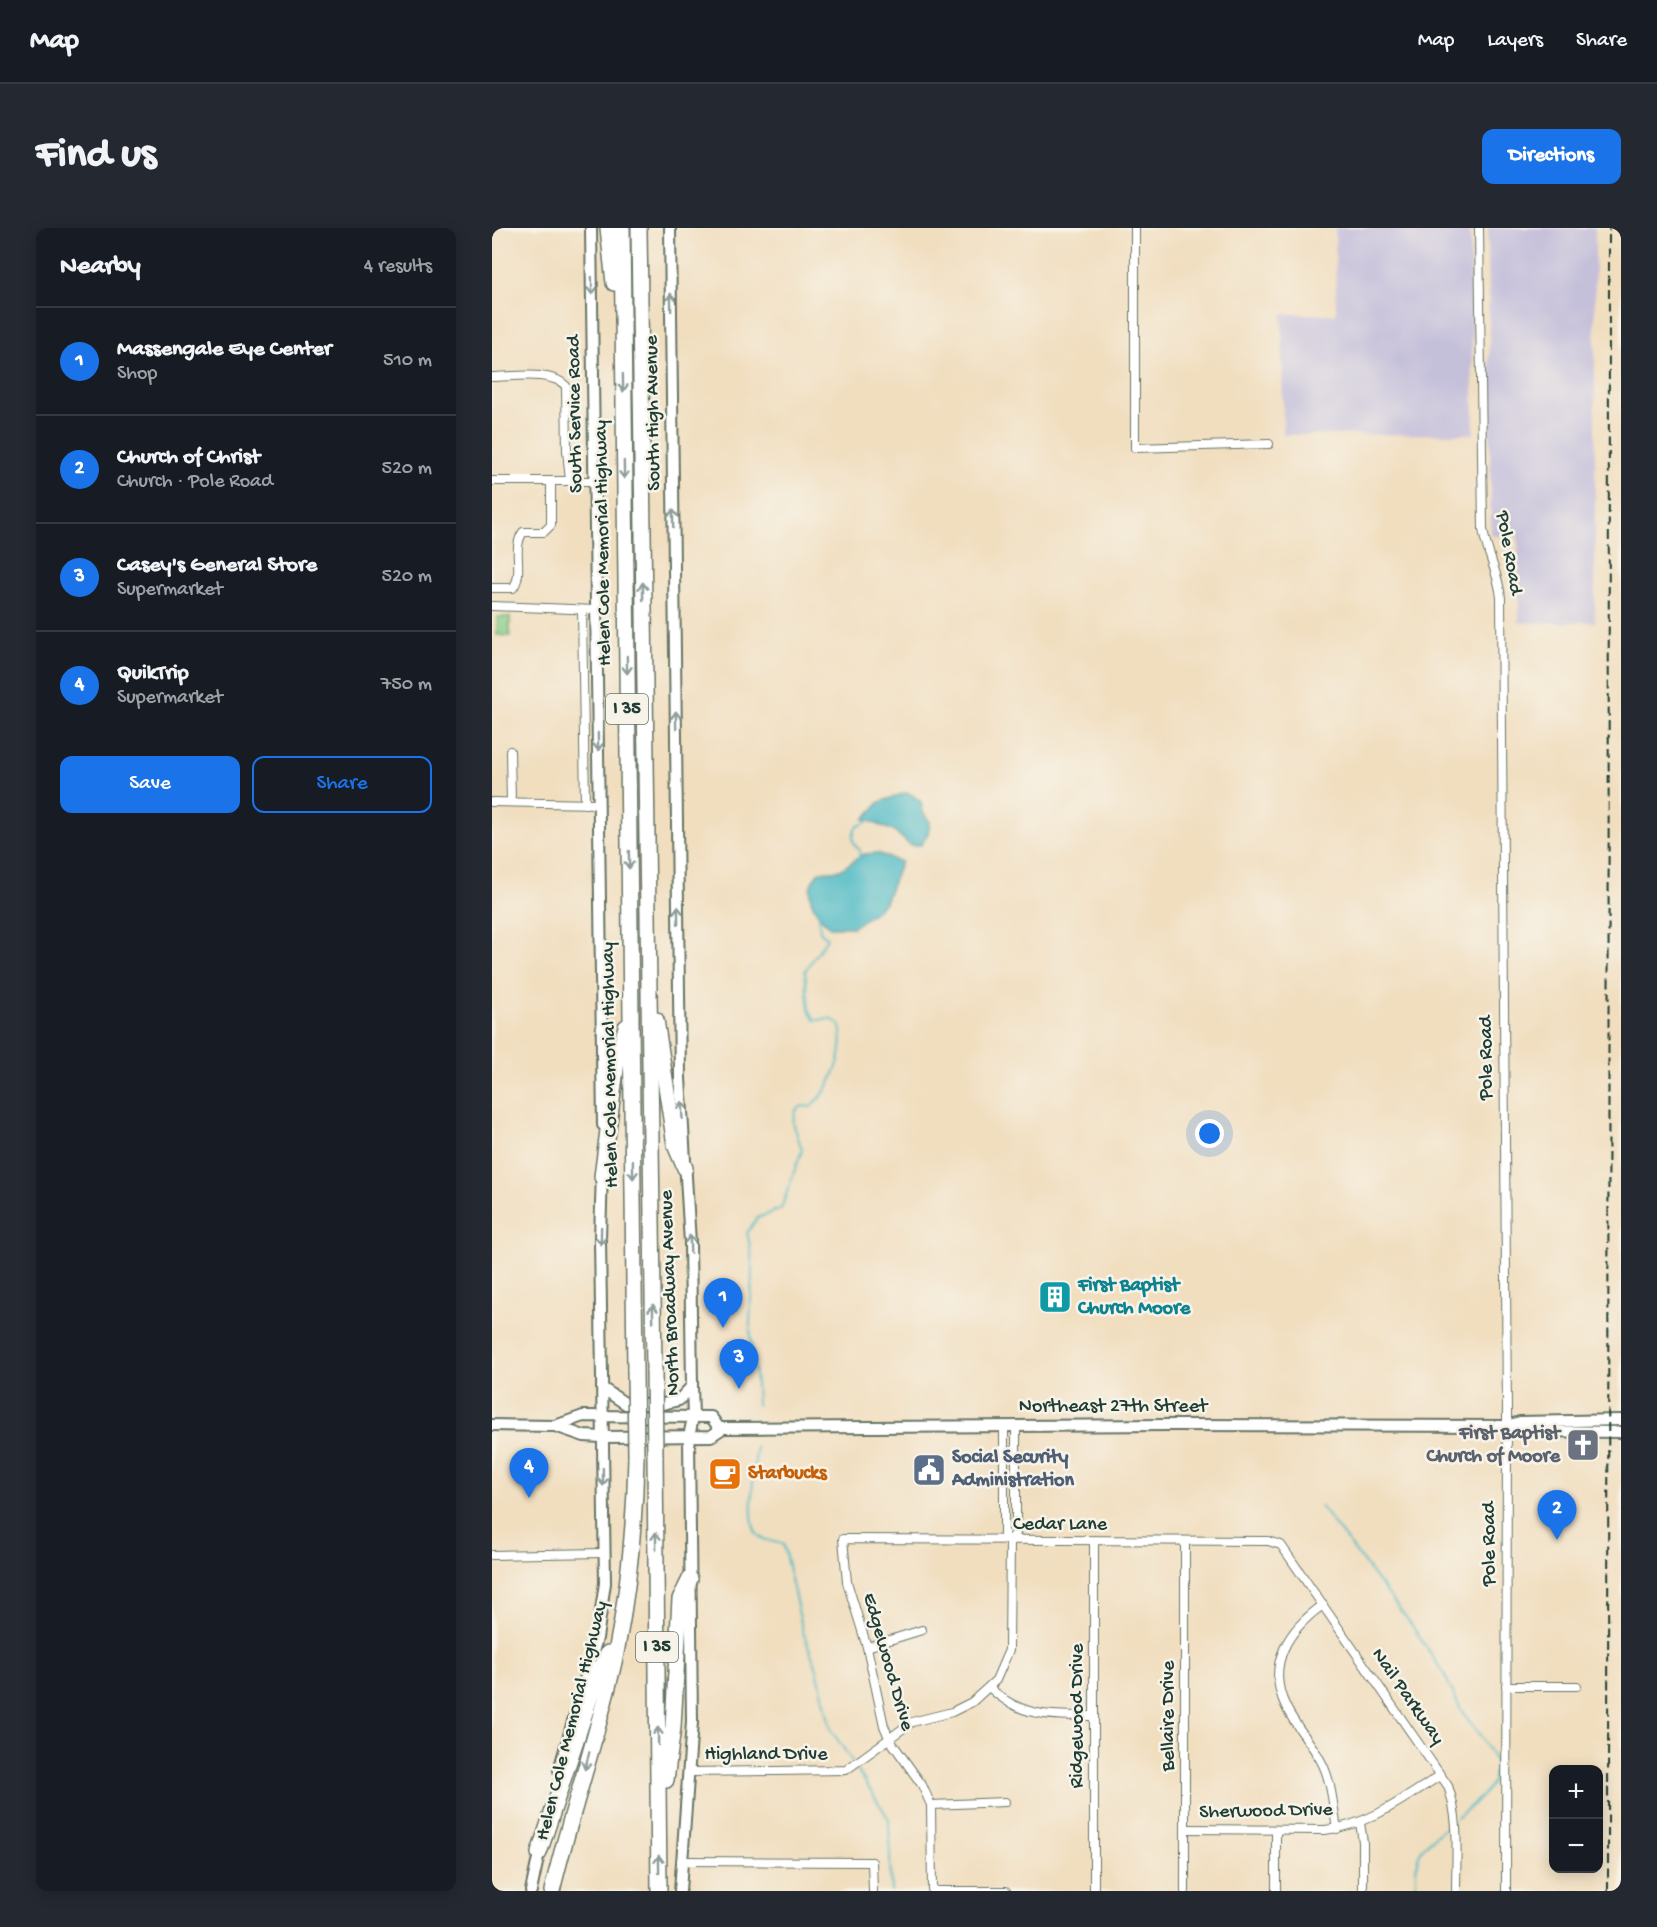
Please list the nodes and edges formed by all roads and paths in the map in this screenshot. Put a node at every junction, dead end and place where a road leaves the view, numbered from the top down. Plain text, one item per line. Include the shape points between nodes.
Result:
1 (591, 228) edge
2 (608, 228) edge
3 (622, 228) edge
4 (639, 228) edge
5 (670, 228) edge
6 (1135, 228) edge
7 (1479, 228) edge
8 (623, 354) junction
9 (492, 377) edge
10 (1269, 444) dead end
11 (492, 481) edge
12 (551, 481) junction
13 (570, 481) junction
14 (595, 481) junction
15 (492, 588) edge
16 (597, 605) junction
17 (492, 606) edge
18 (582, 610) junction
19 (510, 751) dead end
20 (492, 802) edge
21 (511, 802) junction
22 (585, 804) junction
23 (599, 804) junction
24 (648, 985) junction
25 (631, 1007) junction
26 (685, 1168) junction
27 (602, 1178) junction
28 (692, 1386) junction
29 (602, 1388) junction
30 (602, 1416) junction
31 (693, 1417) junction
32 (1621, 1420) edge
33 (492, 1425) edge
34 (555, 1426) junction
35 (1004, 1426) junction
36 (1016, 1426) junction
37 (1507, 1426) junction
38 (720, 1429) junction
39 (1621, 1432) edge
40 (603, 1437) junction
41 (689, 1437) junction
42 (843, 1539) joint
43 (1185, 1540) junction
44 (1010, 1541) junction
45 (1094, 1541) junction
46 (1277, 1543) joint
47 (604, 1553) junction
48 (492, 1555) edge
49 (690, 1579) junction
50 (1323, 1605) junction
51 (622, 1622) junction
52 (922, 1630) dead end
53 (867, 1647) junction
54 (1506, 1686) junction
55 (1577, 1686) dead end
56 (990, 1688) junction
57 (1094, 1716) junction
58 (890, 1740) junction
59 (689, 1772) junction
60 (1441, 1775) junction
61 (1005, 1802) dead end
62 (932, 1804) junction
63 (1360, 1823) junction
64 (1185, 1829) junction
65 (1336, 1829) junction
66 (1276, 1830) junction
67 (659, 1837) junction
68 (539, 1853) junction
69 (681, 1861) junction
70 (531, 1891) edge
71 (552, 1891) edge
72 (659, 1891) edge
73 (681, 1891) edge
74 (873, 1891) edge
75 (932, 1891) edge
76 (1006, 1891) edge
77 (1094, 1891) edge
78 (1185, 1891) edge
79 (1276, 1891) edge
80 (1363, 1891) edge
81 (1456, 1891) edge
82 (1506, 1891) edge

1 -> 14 main road, South Service Road
2 - 8 highway
3 - 8 highway, Helen Cole Memorial Highway / I 35
24 -> 4 highway, Helen Cole Memorial Highway / I 35
26 -> 5 main road, South High Avenue via 680,1078
6 - 10 street via 1135,448
7 - 37 street, Pole Road via 1483,529 1501,598
8 -> 25 highway, Helen Cole Memorial Highway / I 35
9 - 13 street via 557,379 566,386
11 - 12 street
12 - 13 street
12 - 15 street via 551,525 544,532 523,532 518,540 518,582 513,588
13 - 14 street
14 - 16 main road, South Service Road
16 - 18 street
16 -> 23 main road, South Service Road
17 - 18 street
18 - 22 street
19 - 21 street
20 - 21 street
21 - 22 street
22 - 23 street
23 - 27 main road, South Service Road
24 - 26 highway via 675,1145
67 -> 24 highway, Helen Cole Memorial Highway / I 35, bridge
25 - 27 highway via 617,1061
25 -> 51 highway, Helen Cole Memorial Highway / I 35, bridge via 636,1458 633,1538
28 -> 26 main road, North Broadway Avenue
27 -> 29 main road, South Service Road
28 - 29 main road via 679,1400 663,1404 622,1402
28 - 31 main road, North Broadway Avenue
29 - 30 main road, South Service Road
30 - 31 main road
30 - 34 main road via 583,1416
30 - 40 main road, South Service Road
31 - 38 main road, Northeast 27th Street via 711,1417
31 - 41 main road, North Broadway Avenue
32 - 37 main road, Northeast 27th Street via 1520,1422
33 - 34 main road
34 - 40 main road, Northeast 27th Street via 584,1436
35 - 36 main road, Northeast 27th Street
35 - 38 main road, Northeast 27th Street
35 - 44 street, Highland Drive via 1004,1534
36 - 37 main road, Northeast 27th Street
36 - 44 street, Highland Drive via 1016,1533
37 - 39 main road, Northeast 27th Street via 1520,1431
37 - 54 street, Pole Road
38 - 41 main road, Northeast 27th Street via 711,1436
40 - 41 main road, Northeast 27th Street
40 -> 47 main road, South Service Road
41 - 49 main road
42 - 44 street, Cedar Lane
42 - 53 street, Edgewood Drive via 847,1582
43 - 45 street, Cedar Lane
43 - 46 street, Cedar Lane
43 - 64 street, Bellaire Drive
44 - 45 street, Cedar Lane
44 - 56 street, Highland Drive via 1010,1642 1005,1663
45 - 57 street, Ridgewood Drive
46 - 50 street, Nail Parkway
47 - 48 street
47 - 68 main road, South Service Road via 604,1592 597,1638 544,1822
49 - 59 main road
49 - 67 highway via 680,1599 673,1727
50 - 60 street, Nail Parkway
50 - 65 street via 1290,1634 1282,1650 1278,1677 1286,1708 1326,1772
51 - 68 highway via 596,1682
51 -> 71 highway, Helen Cole Memorial Highway / I 35
52 - 53 street
53 - 58 street, Edgewood Drive
54 - 55 street
54 - 82 street, Pole Road
56 - 57 street via 1011,1706 1034,1714
56 - 58 street, Highland Drive via 966,1707 912,1722
57 - 77 street, Ridgewood Drive
58 - 59 street, Highland Drive via 855,1766 839,1772
58 - 62 street, Edgewood Drive
59 - 69 main road
60 - 63 street, Sherwood Drive
60 - 81 street, Nail Parkway via 1455,1812
61 - 62 street
62 - 75 street, Edgewood Drive
63 - 65 street, Sherwood Drive
63 - 80 street
64 - 66 street, Sherwood Drive
64 - 78 street, Bellaire Drive
65 - 66 street, Sherwood Drive
66 - 79 street
72 -> 67 highway, Helen Cole Memorial Highway / I 35
68 - 70 main road, South Service Road
69 - 73 main road
69 - 74 street via 872,1862
75 - 76 street

